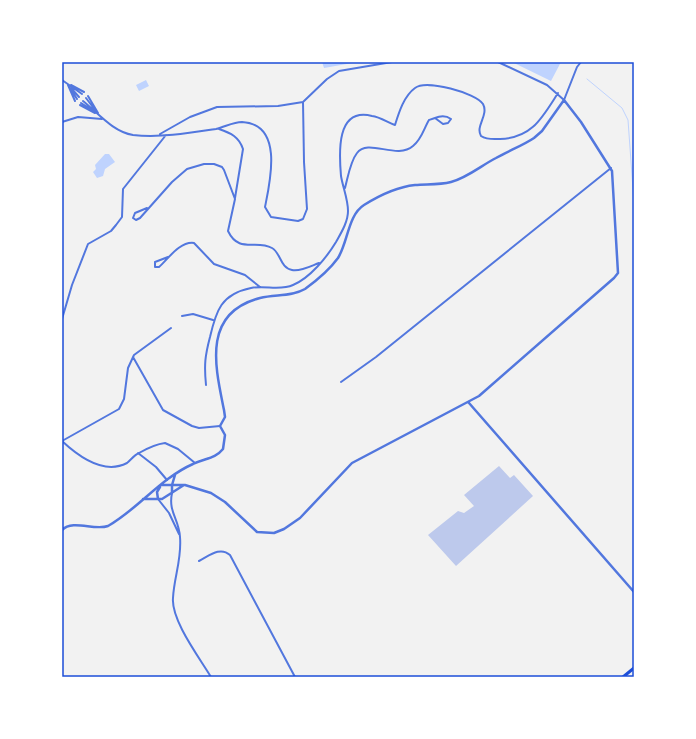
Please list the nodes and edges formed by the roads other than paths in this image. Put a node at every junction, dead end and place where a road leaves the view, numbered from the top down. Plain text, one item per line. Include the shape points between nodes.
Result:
1 (392, 62) edge
2 (498, 62) edge
3 (581, 62) edge
4 (62, 80) edge
5 (68, 84) junction
6 (83, 93) dead end
7 (558, 93) junction
8 (87, 97) dead end
9 (564, 100) junction
10 (303, 102) junction
11 (98, 114) junction
12 (436, 118) junction
13 (103, 119) junction
14 (62, 122) edge
15 (218, 129) junction
16 (159, 134) junction
17 (166, 135) junction
18 (611, 168) junction
19 (345, 190) junction
20 (235, 199) junction
21 (147, 208) junction
22 (168, 257) junction
23 (320, 262) junction
24 (260, 287) junction
25 (182, 316) dead end
26 (62, 318) edge
27 (213, 320) junction
28 (171, 328) dead end
29 (133, 357) junction
30 (341, 382) dead end
31 (206, 385) dead end
32 (469, 403) junction
33 (220, 426) junction
34 (62, 441) edge
35 (138, 453) junction
36 (195, 463) junction
37 (175, 474) junction
38 (167, 480) junction
39 (172, 484) junction
40 (161, 485) junction
41 (185, 485) junction
42 (172, 493) junction
43 (142, 498) junction
44 (158, 499) junction
45 (62, 530) edge
46 (180, 537) junction
47 (199, 561) dead end
48 (634, 592) edge
49 (634, 668) edge
50 (210, 677) edge
51 (295, 677) edge
52 (623, 677) edge

1 - 10 street via 339,72
2 - 7 street
3 - 9 street
4 - 5 street
5 - 5 street via 77,99 71,95
5 - 6 street
7 - 9 street
7 - 19 street via 542,118 530,130 515,138 492,140 480,134 485,111 477,98 431,84 419,86 407,96 395,125 365,115 354,118 345,125 340,143 341,177
8 - 11 street
9 - 18 street
9 - 33 street via 534,138 469,174 452,182 400,188 383,194 363,206 355,214 338,258 304,289 285,295 261,297 235,309 221,328 215,348 216,370 225,417
10 - 15 street via 307,210 305,217 300,221 271,217 266,210 273,162 264,134 259,128 247,123 232,123
10 - 16 street via 278,106 217,107 190,117
11 - 11 street via 81,103
11 - 13 street
12 - 12 street via 447,116 451,119 443,124
12 - 19 street via 429,120 418,142 407,150 394,152 368,148 358,152
13 - 14 street via 78,117
13 - 16 street via 133,135
15 - 17 street
15 - 20 street via 234,135 243,149
16 - 17 street
17 - 26 street via 123,189 122,217 111,231 88,244
18 - 30 street via 376,357
18 - 32 street via 616,275 524,358
19 - 23 street via 348,217 334,246
20 - 21 street via 222,167 204,164 194,166 180,175
20 - 23 street via 228,231 236,241 252,246 270,247 291,270 300,270
21 - 21 street via 135,213 133,218 138,219
22 - 22 street via 155,262 155,267 159,267
22 - 24 street via 190,242 194,243 214,264 245,274
23 - 24 street via 294,285 281,288
24 - 27 street via 243,290 231,296 221,305
25 - 27 street via 193,314
27 - 31 street via 204,356
28 - 29 street via 137,351
29 - 33 street via 163,410 199,428
29 - 34 street via 119,409
32 - 41 street via 352,463 294,524 274,533 254,530 218,497
32 - 48 street
33 - 36 street via 225,435 223,449 208,460
34 - 35 street via 98,465 126,463
35 - 36 street via 165,443 178,448
35 - 38 street
36 - 37 street
37 - 38 street
37 - 39 street
38 - 40 street
39 - 40 street
39 - 41 street
39 - 42 street
40 - 43 street
40 - 44 street via 156,492
41 - 42 street
42 - 44 street
42 - 46 street via 170,504
43 - 44 street
43 - 45 street via 108,526 100,528 69,525
44 - 46 street via 169,513
46 - 50 street via 179,569 173,608
47 - 51 street via 220,550 230,555
49 - 52 highway

